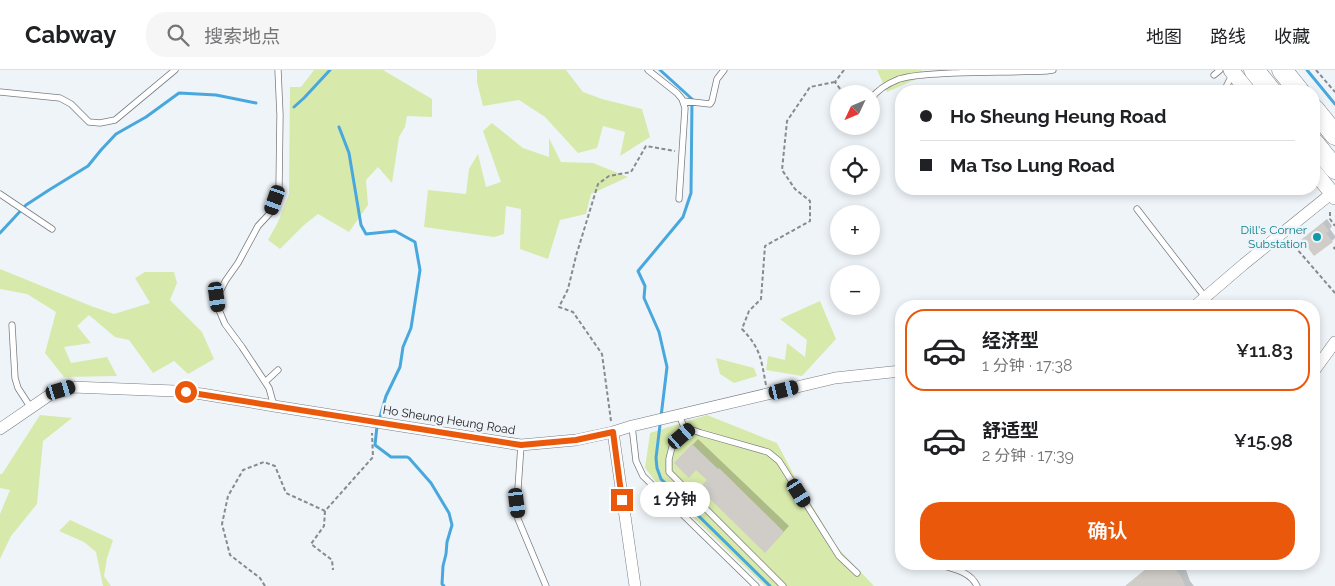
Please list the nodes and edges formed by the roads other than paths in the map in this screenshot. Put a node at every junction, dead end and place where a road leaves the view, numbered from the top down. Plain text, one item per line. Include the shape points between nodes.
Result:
1 (175, 70) edge
2 (648, 70) edge
3 (724, 70) edge
4 (1053, 70) edge
5 (1220, 70) edge
6 (1282, 70) edge
7 (277, 71) edge
8 (1240, 72) edge
9 (1214, 75) dead end
10 (1227, 85) edge
11 (1245, 85) edge
12 (1261, 85) edge
13 (1294, 85) edge
14 (880, 90) edge
15 (0, 92) edge
16 (683, 100) junction
17 (1320, 116) edge
18 (1335, 135) edge
19 (1320, 150) edge
20 (1335, 169) edge
21 (1320, 179) edge
22 (0, 194) edge
23 (1333, 195) edge
24 (679, 199) dead end
25 (1137, 209) dead end
26 (52, 229) dead end
27 (1205, 297) junction
28 (1202, 300) edge
29 (12, 325) dead end
30 (1335, 342) edge
31 (1320, 363) edge
32 (278, 370) dead end
33 (895, 372) edge
34 (265, 382) junction
35 (274, 406) junction
36 (31, 408) junction
37 (679, 415) junction
38 (632, 426) junction
39 (690, 429) junction
40 (0, 430) edge
41 (613, 432) junction
42 (521, 445) junction
43 (955, 570) edge
44 (857, 573) dead end
45 (546, 586) edge
46 (635, 586) edge
47 (756, 586) edge
48 (784, 586) edge
49 (977, 586) edge

1 - 15 lane via 115,120 100,124 89,122 60,98
2 - 16 lane
3 - 16 lane via 717,79 710,104
4 - 14 lane via 930,74 901,79
5 - 9 lane
6 - 13 highway
7 - 34 lane via 279,188 271,212 258,226 217,297 225,324
8 - 10 lane
8 - 11 main road
8 - 12 highway
16 - 24 lane
17 - 18 highway
19 - 20 highway
21 - 23 main road
22 - 26 lane
23 - 27 street
25 - 27 lane
27 - 28 street
29 - 36 lane via 15,378
30 - 31 street
32 - 34 lane
33 - 37 street, Ho Sheung Heung Road via 834,378
34 - 35 lane
35 - 36 street, Ho Sheung Heung Road via 175,390 72,387 51,394
35 - 42 street, Ho Sheung Heung Road
36 - 40 street, Ho Sheung Heung Road
37 - 38 street, Ho Sheung Heung Road
37 - 39 lane via 684,427
38 - 41 street, Ho Sheung Heung Road
38 - 47 lane via 636,461 644,476
39 - 44 lane via 768,452 774,457 839,556
39 - 48 lane via 673,443 668,459 669,472
41 - 42 street, Ho Sheung Heung Road via 576,440
41 - 46 street
42 - 45 lane via 518,519
43 - 49 lane via 966,574

